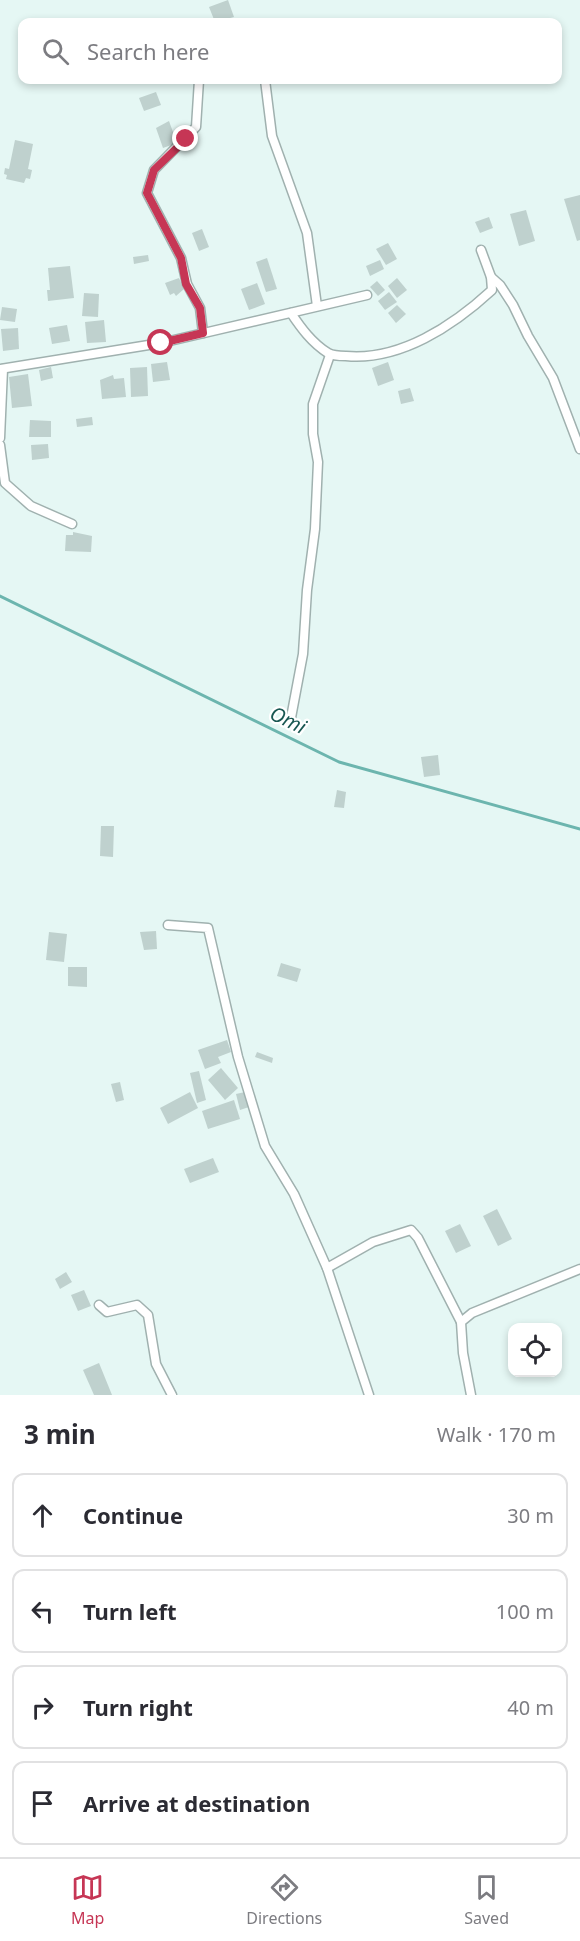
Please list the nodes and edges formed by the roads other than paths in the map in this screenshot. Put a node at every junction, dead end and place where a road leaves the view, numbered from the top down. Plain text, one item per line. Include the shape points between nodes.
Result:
1 (199, 84) edge
2 (266, 84) edge
3 (482, 250) dead end
4 (491, 277) junction
5 (367, 295) dead end
6 (317, 306) junction
7 (291, 313) junction
8 (203, 333) junction
9 (330, 355) junction
10 (1, 369) edge
11 (0, 438) edge
12 (0, 445) edge
13 (580, 449) edge
14 (72, 524) dead end
15 (290, 723) dead end
16 (168, 925) dead end
17 (327, 1268) junction
18 (580, 1269) edge
19 (99, 1305) dead end
20 (461, 1322) junction
21 (172, 1395) edge
22 (369, 1395) edge
23 (471, 1395) edge

1 - 8 street via 196,127 154,170 147,193 181,258 186,284 200,308
2 - 6 street via 272,136 307,233
3 - 4 street
4 - 9 street via 492,290 469,311 417,343 367,358
4 - 13 street via 513,305 554,378
5 - 6 street
6 - 7 street
7 - 8 street
7 - 9 street via 308,337
8 - 10 street
9 - 15 street via 313,404 318,462 315,529 303,654
10 - 11 street
12 - 14 street via 5,483 31,506
16 - 17 street via 208,928 238,1056 265,1146 294,1194
17 - 20 street via 373,1242 411,1230
17 - 22 street
18 - 20 street via 472,1313
19 - 21 street via 107,1312 137,1305 148,1315 156,1364
20 - 23 street

